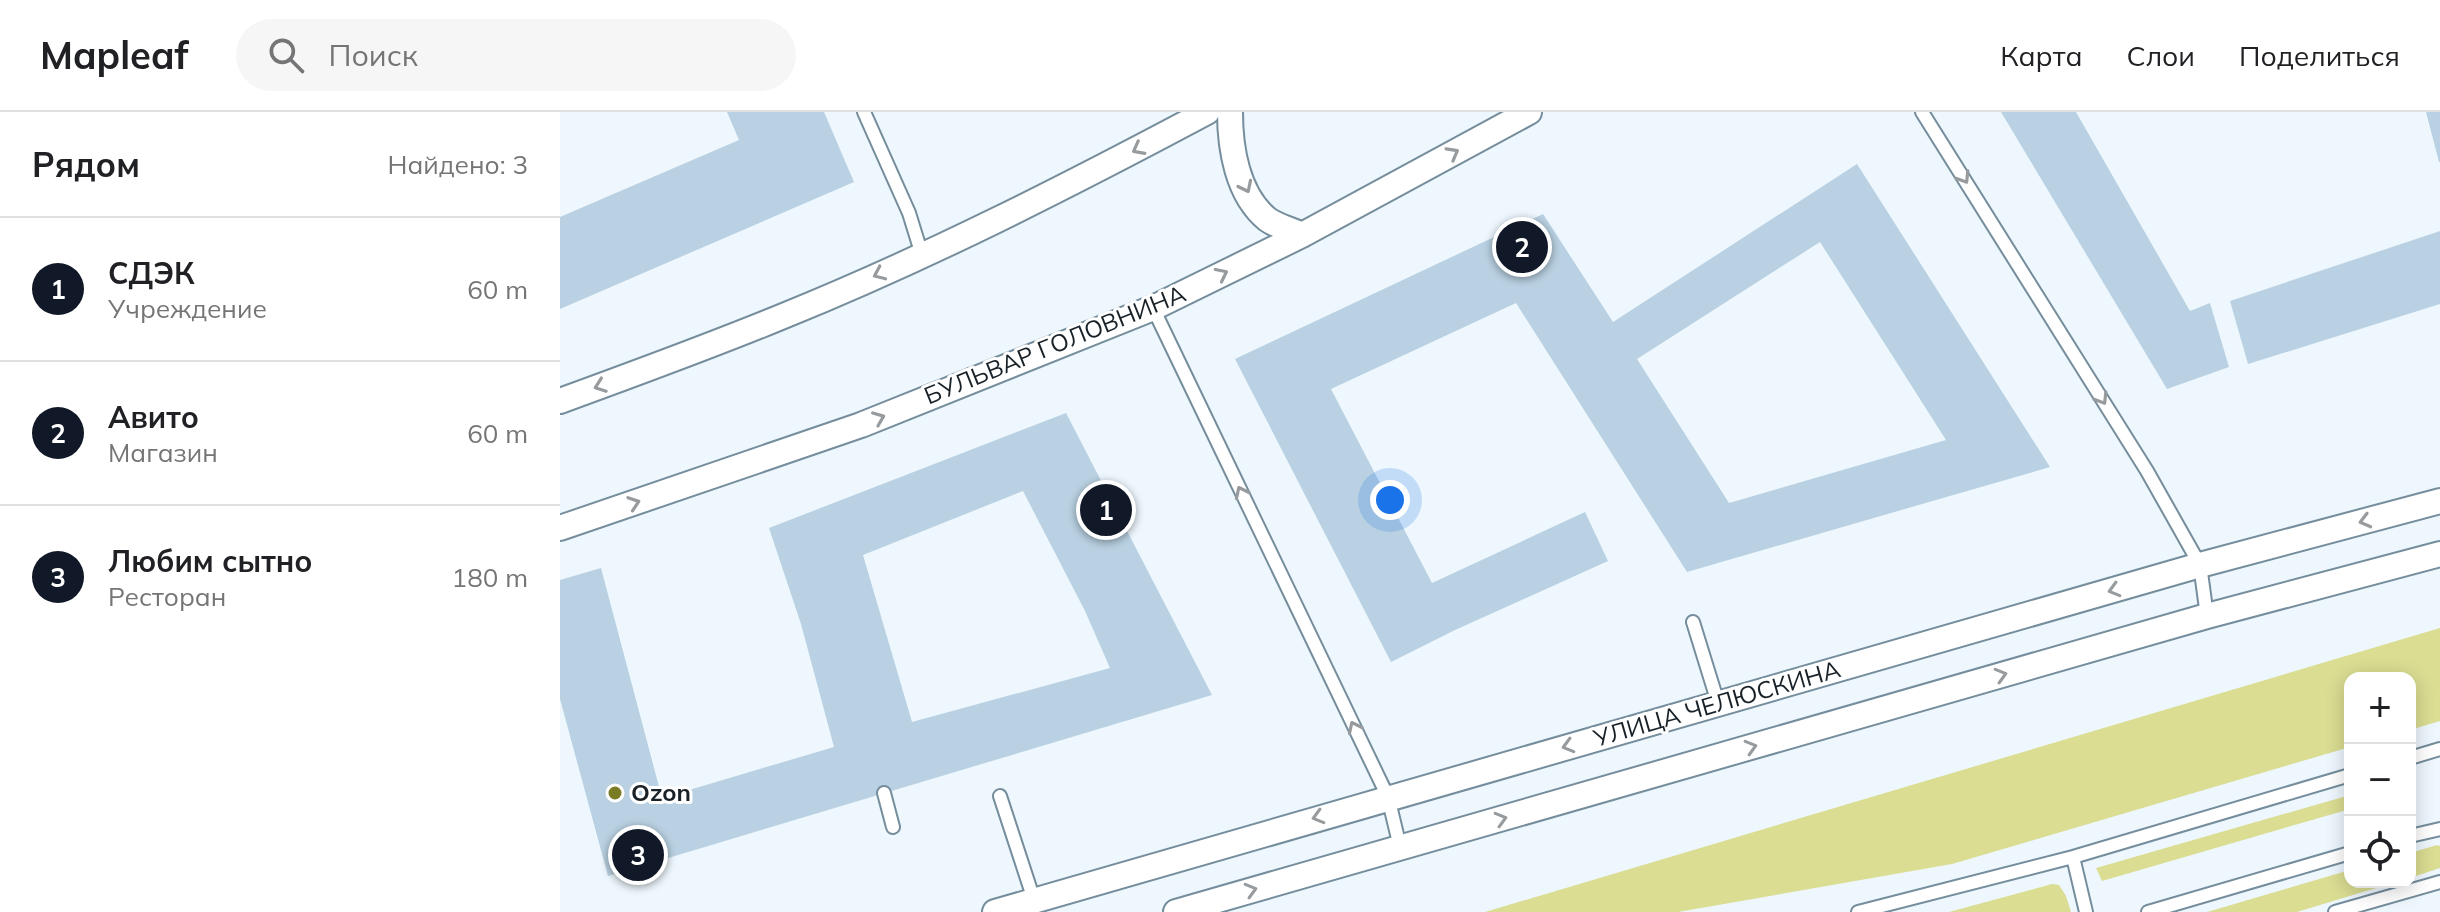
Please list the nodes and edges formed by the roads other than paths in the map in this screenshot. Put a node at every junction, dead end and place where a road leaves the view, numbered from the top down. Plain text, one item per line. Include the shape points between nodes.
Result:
1 (864, 112) edge
2 (1207, 112) edge
3 (1230, 112) edge
4 (1529, 112) edge
5 (1922, 112) edge
6 (1302, 235) junction
7 (922, 255) junction
8 (1153, 308) junction
9 (560, 401) edge
10 (2440, 501) edge
11 (560, 528) edge
12 (2440, 554) edge
13 (2200, 565) junction
14 (2207, 616) junction
15 (1693, 622) dead end
16 (1718, 703) junction
17 (2440, 749) edge
18 (2416, 756) edge
19 (2344, 777) edge
20 (884, 793) dead end
21 (1000, 796) dead end
22 (1388, 797) junction
23 (893, 827) dead end
24 (2440, 829) edge
25 (2416, 835) edge
26 (1400, 847) junction
27 (2344, 855) edge
28 (2073, 857) junction
29 (2440, 882) edge
30 (1034, 900) junction
31 (995, 912) edge
32 (1176, 912) edge
33 (1858, 912) edge
34 (2086, 912) edge
35 (2148, 912) edge
36 (2335, 912) edge

1 - 7 lane
2 -> 7 street
3 -> 6 street via 1234,163 1250,197 1267,219
6 -> 4 street, БУЛЬВАР ГОЛОВНИНА
5 -> 13 lane
8 -> 6 street, БУЛЬВАР ГОЛОВНИНА
7 -> 9 street via 783,316
11 -> 8 street, БУЛЬВАР ГОЛОВНИНА via 861,425
22 -> 8 lane
10 -> 13 street, УЛИЦА ЧЕЛЮСКИНА
12 - 14 street
13 - 14 lane
13 -> 16 street, УЛИЦА ЧЕЛЮСКИНА
26 -> 14 street
15 - 16 lane
16 -> 22 street, УЛИЦА ЧЕЛЮСКИНА
17 - 18 lane
19 - 28 lane
20 - 23 lane
21 - 30 lane
22 - 26 lane
22 -> 30 street, УЛИЦА ЧЕЛЮСКИНА
24 - 25 lane
32 -> 26 street
27 - 35 lane
28 - 33 lane
28 - 34 lane
29 - 36 lane
30 - 31 street, УЛИЦА ЧЕЛЮСКИНА

